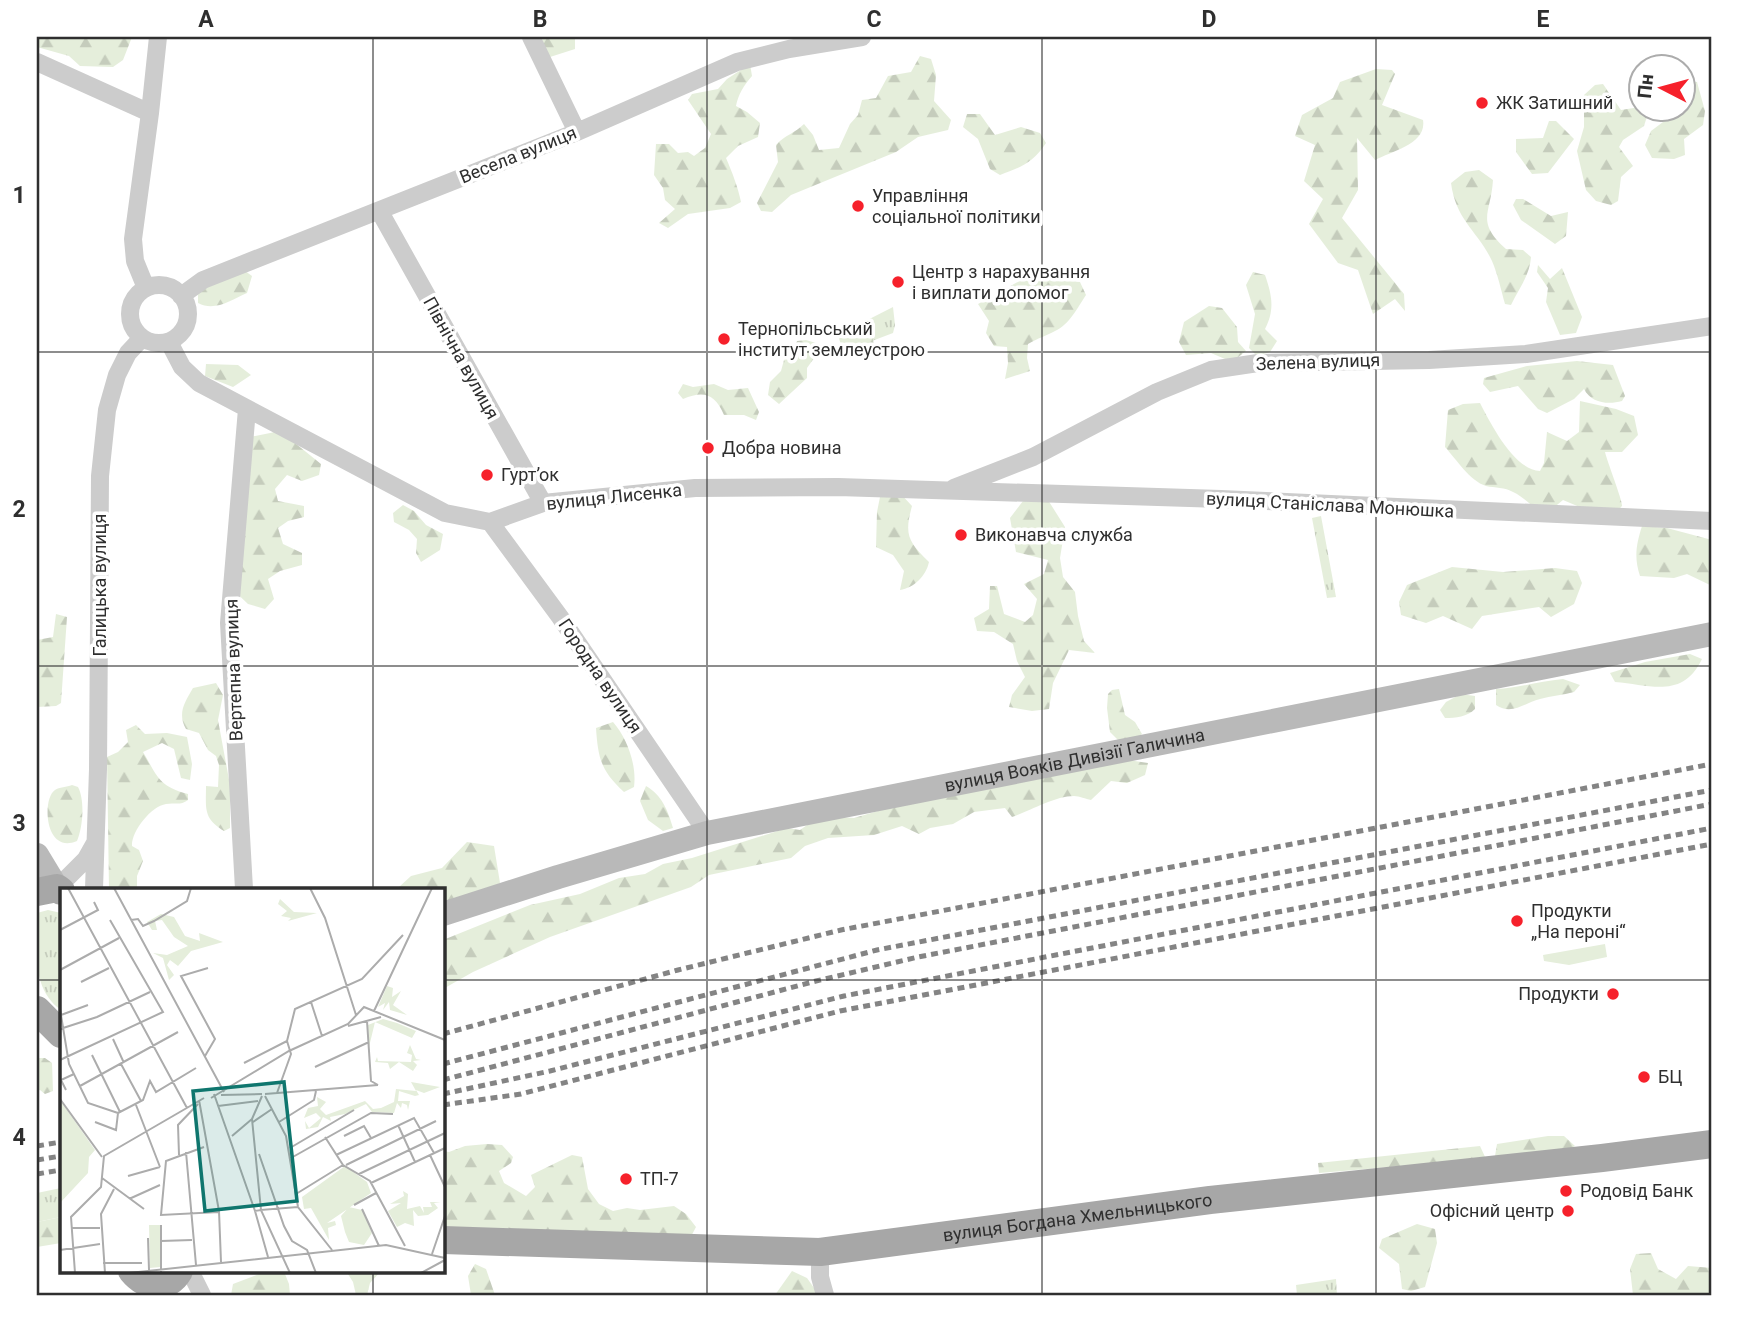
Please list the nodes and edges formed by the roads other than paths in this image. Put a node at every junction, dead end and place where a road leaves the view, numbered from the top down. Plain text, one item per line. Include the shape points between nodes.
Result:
1 (158, 37) edge
2 (531, 37) edge
3 (863, 37) edge
4 (37, 62) edge
5 (150, 113) junction
6 (577, 132) junction
7 (380, 212) junction
8 (146, 288) junction
9 (181, 296) junction
10 (1712, 326) edge
11 (142, 338) junction
12 (169, 342) junction
13 (247, 410) junction
14 (948, 490) junction
15 (543, 503) junction
16 (1712, 521) edge
17 (490, 522) junction
18 (1712, 634) edge
19 (707, 833) junction
20 (95, 843) junction
21 (37, 855) edge
22 (94, 888) edge
23 (244, 888) edge
24 (52, 890) edge
25 (444, 915) edge
26 (1712, 1144) edge
27 (444, 1240) edge
28 (820, 1252) junction
29 (131, 1272) edge
30 (132, 1272) edge
31 (180, 1272) edge
32 (181, 1272) edge
33 (190, 1272) edge
34 (129, 1295) edge
35 (184, 1295) edge
36 (202, 1295) edge
37 (825, 1295) edge

1 - 5 street
2 - 6 street
3 - 6 street, Весела вулиця via 737,62
4 - 5 street
5 - 8 street via 133,239 135,261
6 - 7 street, Весела вулиця
7 - 9 street, Весела вулиця via 203,280
7 - 15 street, Північна вулиця
8 - 9 street via 165,286
8 - 11 street via 130,312
9 - 12 street via 187,322
10 - 14 street, Зелена вулиця via 1526,354 1258,363 1211,370 1157,392 1033,457
11 - 12 street
11 - 20 street, Галицька вулиця via 117,374 107,410 100,477
12 - 13 street via 182,367 199,383
13 - 17 street via 445,513
13 - 23 street, Вертепна вулиця via 229,622
14 - 15 street, вулиця Лисенка via 695,488
14 - 16 street, вулиця Станіслава Монюшка
15 - 17 street, вулиця Лисенка
17 - 19 street, Городна вулиця
18 - 19 main road, вулиця Вояків Дивізії Галичина
19 - 25 main road, вулиця Вояків Дивізії Галичина
20 - 22 street, Галицька вулиця
20 - 24 street via 86,859
21 - 24 main road
26 - 28 main road, вулиця Богдана Хмельницького via 1210,1200
27 - 28 main road, вулиця Богдана Хмельницького
28 - 37 street
29 - 34 main road
30 - 31 main road via 148,1284 159,1285
32 - 35 main road
33 - 36 street

